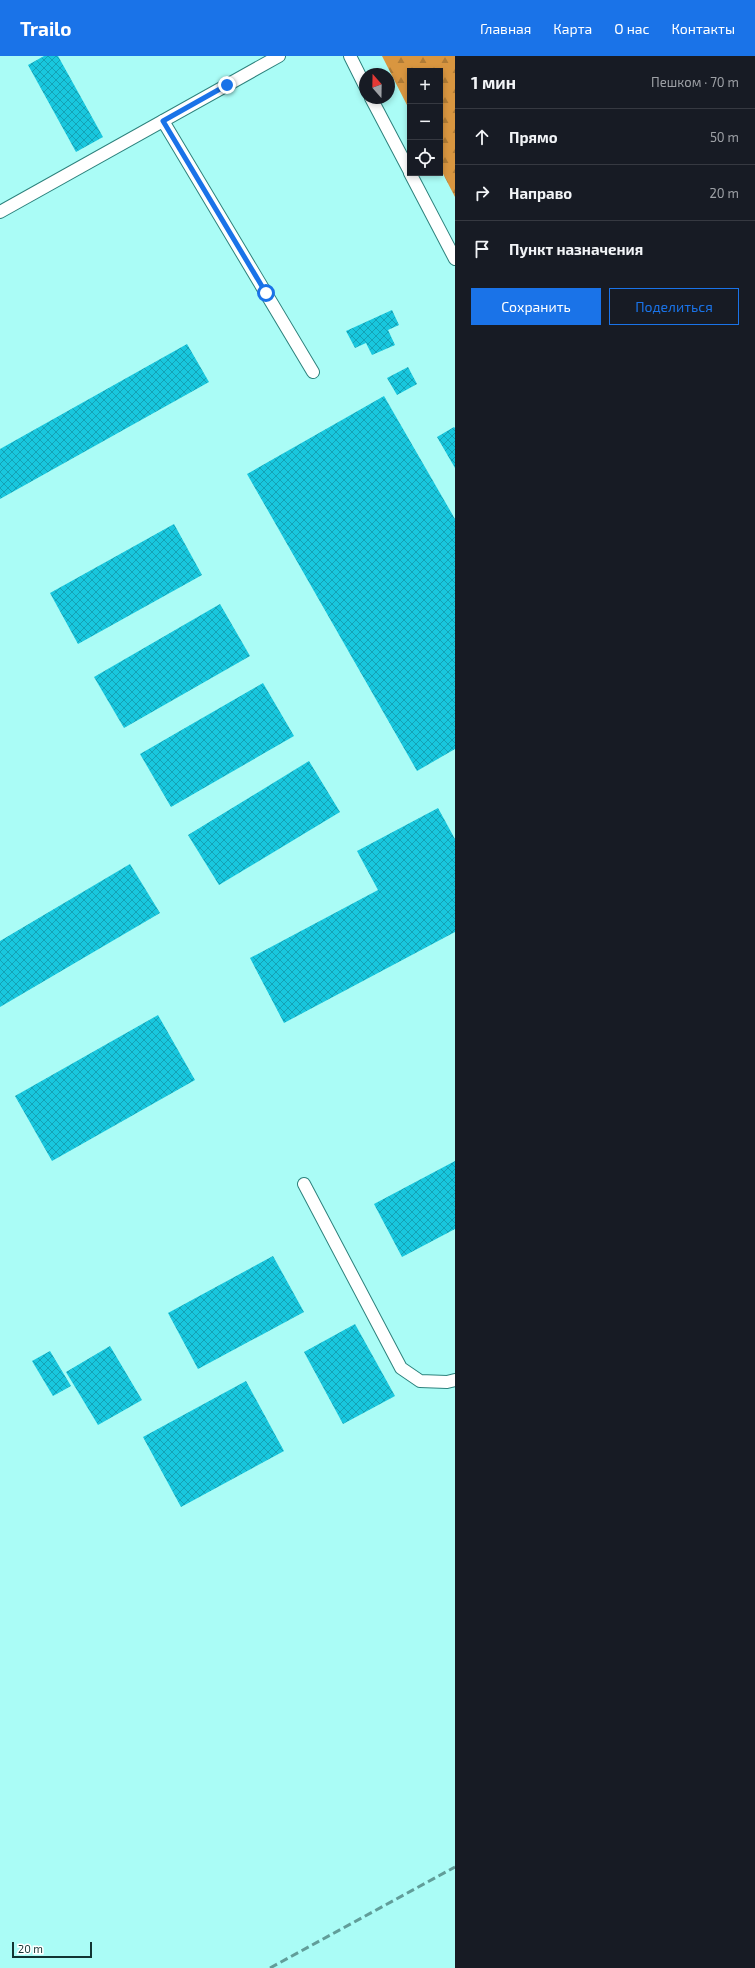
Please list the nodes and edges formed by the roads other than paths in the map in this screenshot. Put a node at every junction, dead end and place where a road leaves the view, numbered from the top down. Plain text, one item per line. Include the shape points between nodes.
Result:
1 (279, 56) edge
2 (350, 56) edge
3 (359, 74) edge
4 (374, 104) edge
5 (163, 121) junction
6 (407, 167) edge
7 (412, 176) edge
8 (0, 212) edge
9 (455, 259) edge
10 (313, 372) dead end
11 (304, 1184) dead end
12 (455, 1380) edge

1 - 5 lane
2 - 3 lane
4 - 6 lane
5 - 8 lane
5 - 10 lane
7 - 9 lane
11 - 12 lane via 402,1368 420,1381

